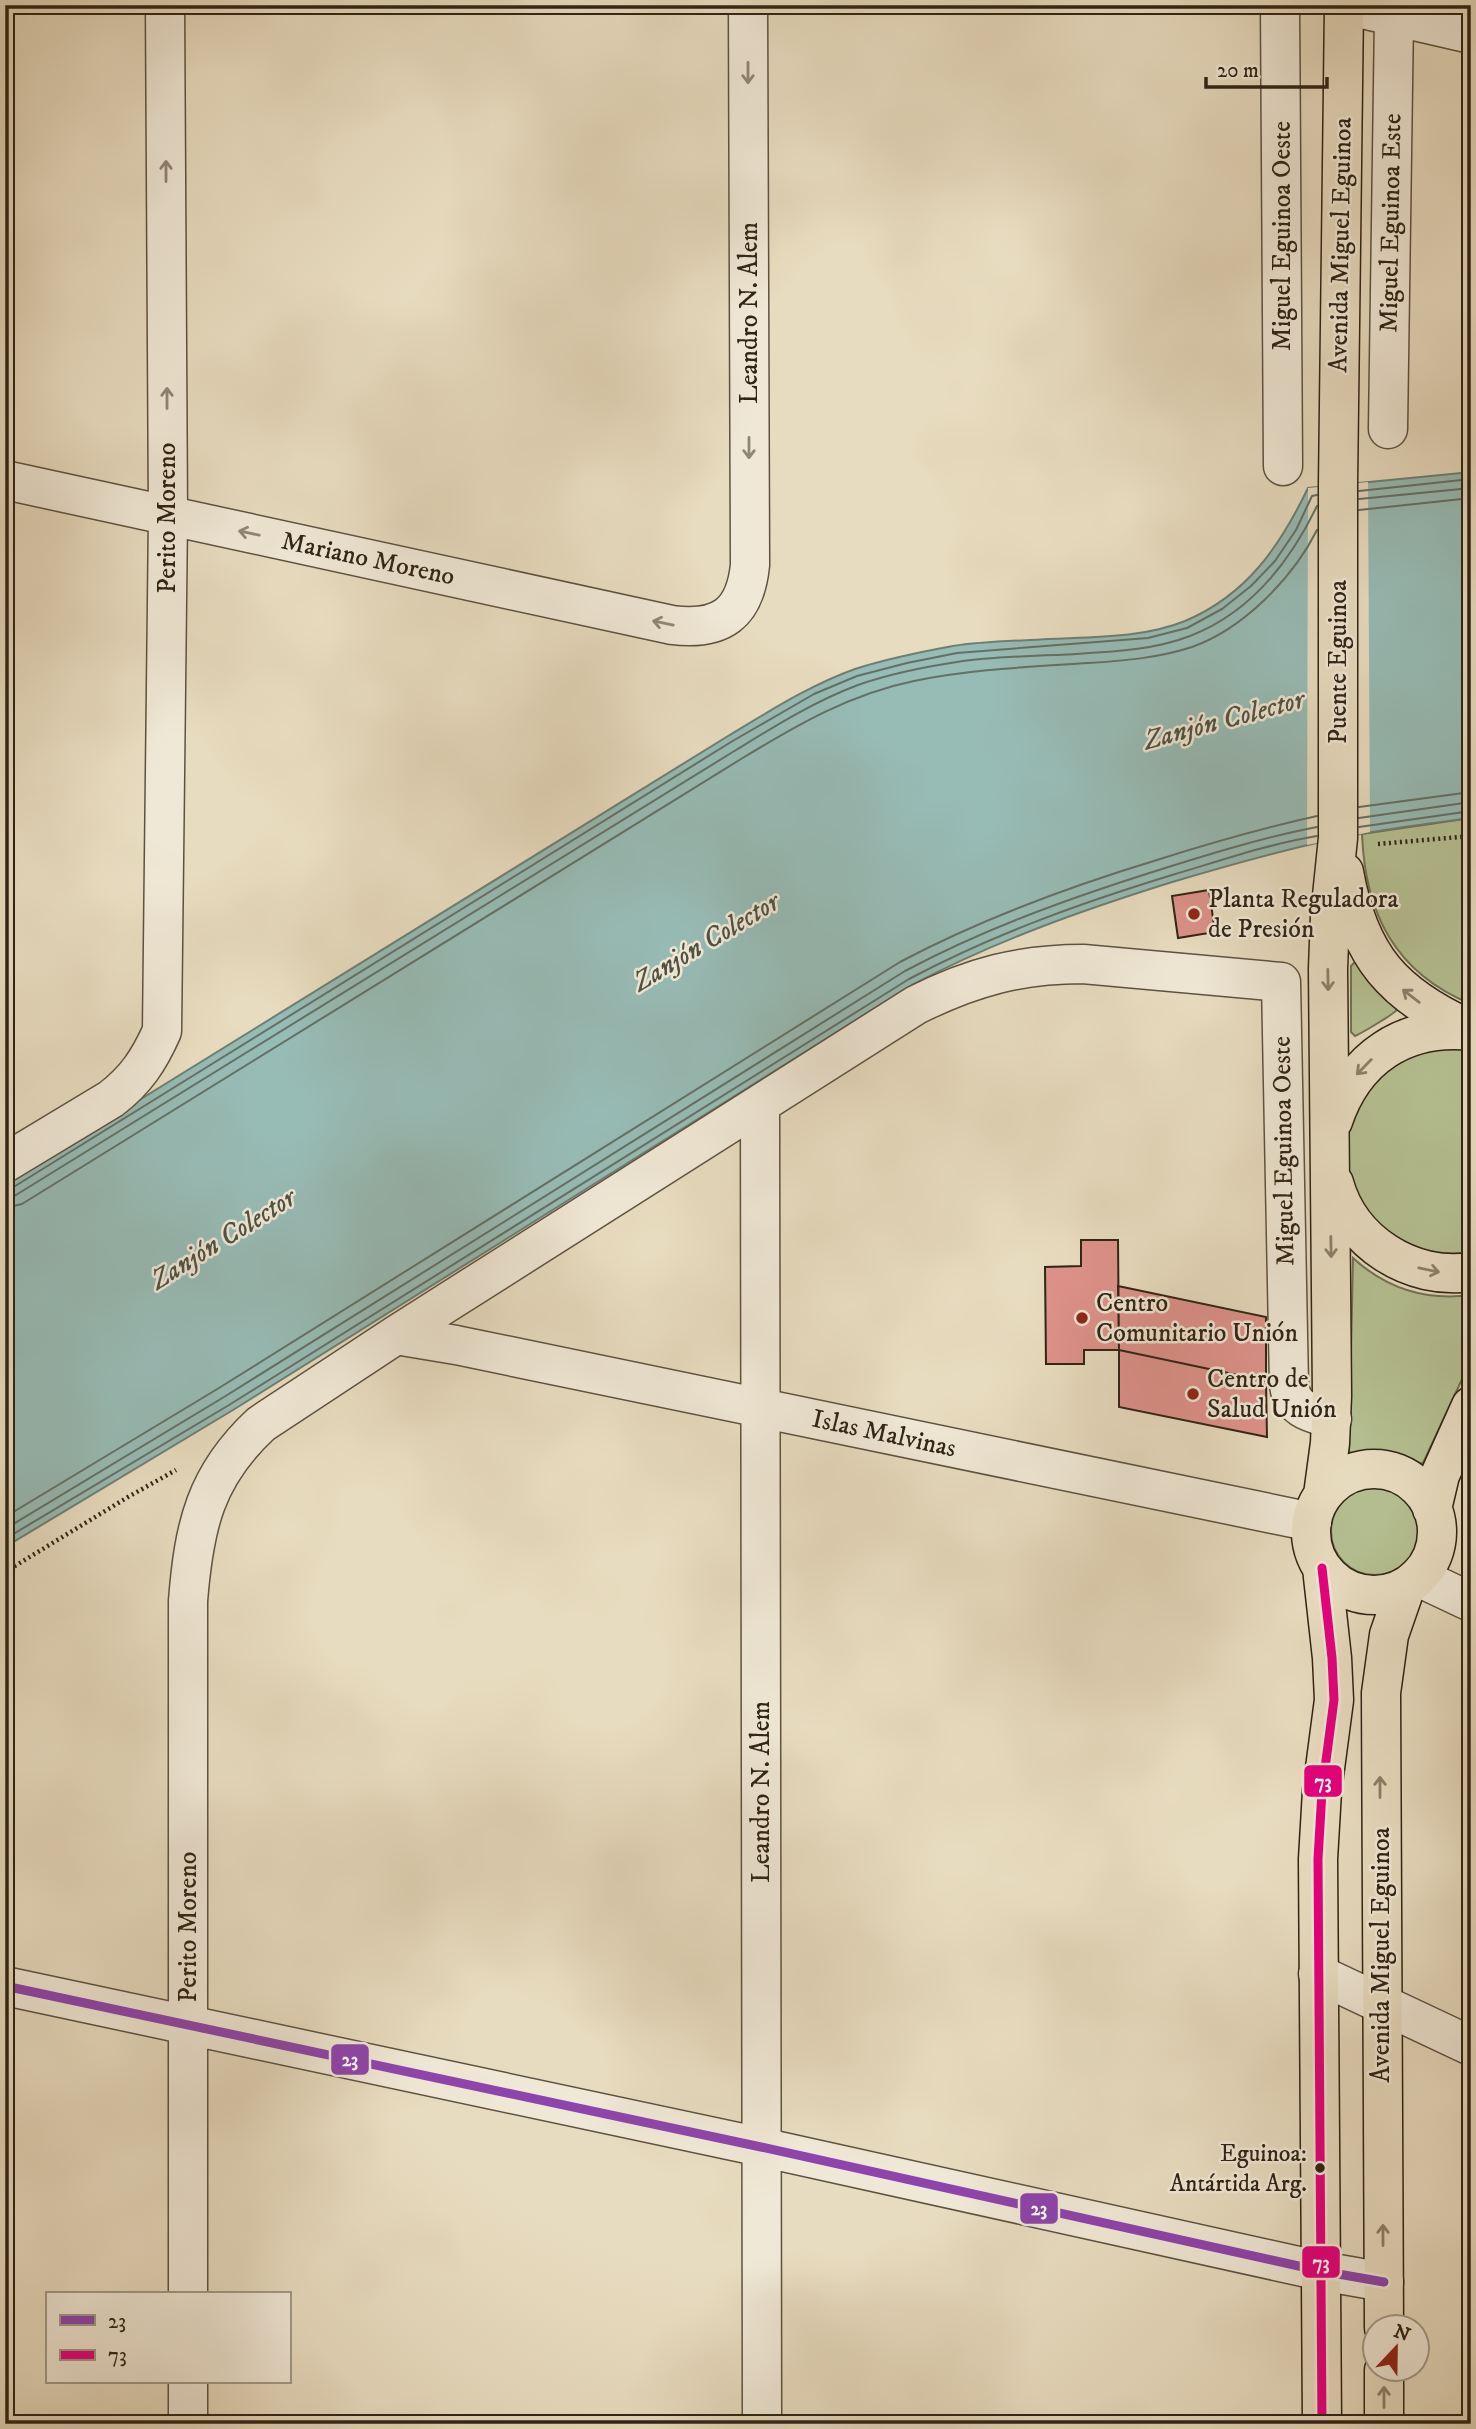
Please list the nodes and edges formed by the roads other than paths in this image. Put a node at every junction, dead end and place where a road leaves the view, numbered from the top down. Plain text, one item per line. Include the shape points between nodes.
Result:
1 (165, 5) edge
2 (748, 5) edge
3 (1280, 5) edge
4 (1344, 5) edge
5 (1394, 17) junction
6 (1471, 34) edge
7 (1388, 429) dead end
8 (1283, 466) dead end
9 (5, 480) edge
10 (1338, 485) joint
11 (168, 516) junction
12 (729, 615) joint
13 (1354, 841) junction
14 (1281, 982) joint
15 (1471, 1030) edge
16 (760, 1104) junction
17 (1330, 1145) junction
18 (5, 1163) edge
19 (1471, 1272) edge
20 (397, 1335) junction
21 (1471, 1406) edge
22 (760, 1408) junction
23 (1332, 1419) junction
24 (1317, 1508) junction
25 (1432, 1509) junction
26 (1322, 1568) junction
27 (1412, 1581) junction
28 (1471, 1602) edge
29 (1318, 1974) junction
30 (5, 1986) edge
31 (1382, 2004) junction
32 (188, 2024) junction
33 (1471, 2046) edge
34 (761, 2147) junction
35 (1321, 2271) junction
36 (1384, 2282) junction
37 (188, 2292) edge
38 (1384, 2314) edge
39 (188, 2384) edge
40 (1384, 2384) edge
41 (188, 2424) edge
42 (762, 2424) edge
43 (1322, 2424) edge
44 (1384, 2424) edge

11 -> 1 street, Perito Moreno
2 -> 12 street, Leandro N. Alem via 750,565 745,593
3 - 8 street, Miguel Eguinoa Oeste
4 - 5 street
4 - 10 main road, Avenida Miguel Eguinoa
5 - 6 street
5 - 7 street, Miguel Eguinoa Este
9 - 11 street, Mariano Moreno
10 - 13 main road, Puente Eguinoa
12 -> 11 street, Mariano Moreno via 703,626 672,625
11 - 18 street, Perito Moreno via 162,1031 139,1075 126,1087
15 -> 13 main road via 1421,1004 1372,956 1353,912
13 -> 17 main road via 1328,949
14 - 16 street, Perito Moreno via 1083,964 1023,967 993,974 916,1005
14 - 23 street, Miguel Eguinoa Oeste via 1289,1385 1296,1405
15 -> 17 main road via 1423,1032 1379,1053 1346,1090 1333,1121
16 - 20 street, Perito Moreno
16 - 22 street, Leandro N. Alem
17 -> 19 main road via 1331,1172 1343,1206 1377,1248 1426,1270
17 -> 23 main road
20 - 22 street, Islas Malvinas
20 - 32 street, Perito Moreno via 271,1416 243,1441 212,1485 202,1514 188,1601
21 - 25 main road, Avenida Miguel Eguinoa via 1440,1475
22 - 24 street, Islas Malvinas
22 - 34 street, Leandro N. Alem
23 - 24 main road
24 - 25 main road via 1340,1480 1360,1471 1389,1471 1415,1485
24 - 26 main road via 1311,1538
25 - 27 main road, Avenida Miguel Eguinoa via 1437,1538 1427,1566
26 - 27 main road via 1339,1584 1360,1593 1391,1593
26 - 29 main road via 1334,1700 1319,1835
27 - 28 street
31 -> 27 main road, Avenida Miguel Eguinoa via 1381,1674 1388,1635
29 - 31 street
29 - 35 main road
30 - 32 street
31 - 33 street
36 -> 31 main road, Avenida Miguel Eguinoa
32 - 34 street
32 - 37 street, Perito Moreno
34 - 35 street
34 - 42 street, Leandro N. Alem
35 - 36 street
35 - 43 main road
36 - 38 main road, Avenida Miguel Eguinoa
39 - 41 street
44 -> 40 main road

